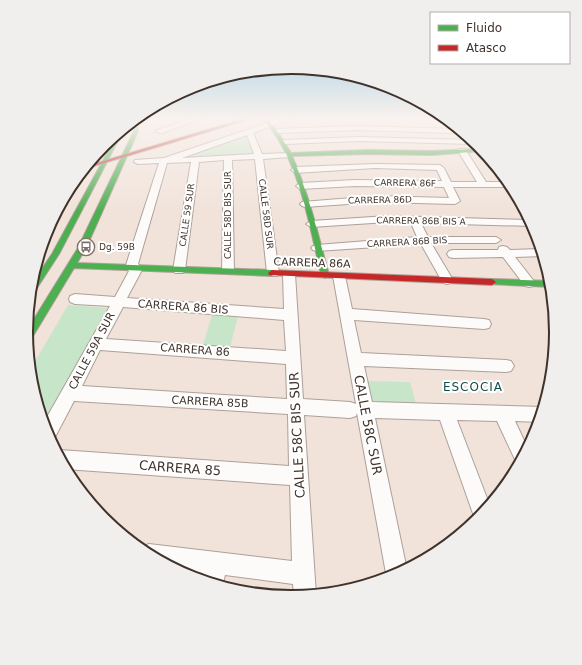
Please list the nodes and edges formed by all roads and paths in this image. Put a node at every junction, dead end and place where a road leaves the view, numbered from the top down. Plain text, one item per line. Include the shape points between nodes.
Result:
1 (112, 150) edge
2 (127, 150) edge
3 (144, 150) edge
4 (196, 150) edge
5 (256, 150) edge
6 (288, 150) edge
7 (473, 150) edge
8 (462, 151) junction
9 (367, 152) junction
10 (402, 152) junction
11 (290, 155) junction
12 (124, 156) junction
13 (259, 157) junction
14 (228, 158) junction
15 (195, 160) junction
16 (106, 161) junction
17 (164, 161) junction
18 (138, 162) dead end
19 (406, 163) dead end
20 (374, 164) dead end
21 (95, 165) edge
22 (295, 170) junction
23 (446, 184) junction
24 (484, 185) junction
25 (503, 185) edge
26 (300, 186) junction
27 (305, 204) junction
28 (414, 219) junction
29 (484, 222) junction
30 (524, 223) edge
31 (311, 224) junction
32 (424, 240) junction
33 (496, 240) junction
34 (317, 248) junction
35 (536, 253) edge
36 (453, 254) dead end
37 (508, 254) junction
38 (72, 265) junction
39 (134, 268) junction
40 (179, 270) junction
41 (228, 272) junction
42 (281, 274) junction
43 (332, 276) junction
44 (39, 280) edge
45 (447, 280) junction
46 (529, 283) junction
47 (544, 284) edge
48 (75, 299) dead end
49 (119, 302) junction
50 (291, 314) junction
51 (347, 314) junction
52 (484, 324) dead end
53 (33, 326) edge
54 (96, 344) junction
55 (293, 358) junction
56 (355, 359) junction
57 (506, 366) dead end
58 (69, 393) junction
59 (296, 407) junction
60 (358, 410) junction
61 (446, 412) junction
62 (502, 413) junction
63 (535, 414) edge
64 (51, 427) edge
65 (520, 451) edge
66 (67, 460) edge
67 (300, 476) junction
68 (480, 508) edge
69 (176, 563) edge
70 (395, 568) edge
71 (214, 574) edge
72 (304, 574) junction
73 (305, 590) edge

1 - 16 street
2 - 12 street
3 - 12 street
4 - 17 street
5 - 13 street, CALLE 58D SUR
6 - 11 street, CALLE 58C SUR
7 - 8 street
8 - 10 street
8 - 24 street
9 - 10 street
9 - 11 street
9 - 20 street
10 - 19 street
11 - 13 street
11 - 22 street, CALLE 58C SUR
12 - 16 street
12 - 38 street
13 - 14 street
13 - 42 street, CALLE 58D SUR
14 - 15 street
14 - 41 street, CALLE 58D BIS SUR
15 - 17 street
15 - 40 street, CALLE 59 SUR
16 - 21 street
16 - 44 street
17 - 18 street
17 - 39 street, CALLE 59A SUR
22 - 23 street via 376,166 440,168
22 - 26 street, CALLE 58C SUR
23 - 24 street, CARRERA 86F
23 - 26 street, CARRERA 86F via 355,182
23 - 27 street, CARRERA 86D via 455,201 377,199
24 - 25 street, CARRERA 86F
26 - 27 street, CALLE 58C SUR
27 - 31 street, CALLE 58C SUR
28 - 29 street, CARRERA 86B BIS A
28 - 31 street, CARRERA 86B BIS A
28 - 32 street
29 - 30 street, CARRERA 86B BIS A
29 - 33 street
31 - 34 street, CALLE 58C SUR
32 - 33 street, CARRERA 86B BIS
32 - 34 street, CARRERA 86B BIS
32 - 45 street
33 - 37 street
34 - 43 street, CALLE 58C SUR
35 - 37 street
36 - 37 street
37 - 46 street
38 - 39 street, CARRERA 86A
38 - 53 street
39 - 40 street, CARRERA 86A
39 - 49 street, CALLE 59A SUR
40 - 41 street, CARRERA 86A
41 - 42 street, CARRERA 86A
42 - 43 street, CARRERA 86A
42 - 50 street, CALLE 58C BIS SUR
43 - 45 street, CARRERA 86A
43 - 51 street, CALLE 58C SUR
45 - 46 street, CARRERA 86A
46 - 47 street, CARRERA 86A
48 - 49 street, CARRERA 86 BIS
49 - 50 street, CARRERA 86 BIS
49 - 54 street, CALLE 59A SUR
50 - 55 street, CALLE 58C BIS SUR
51 - 52 street
51 - 56 street, CALLE 58C SUR
54 - 55 street, CARRERA 86
54 - 58 street, CALLE 59A SUR
55 - 59 street, CALLE 58C BIS SUR
56 - 57 street
56 - 60 street, CALLE 58C SUR
58 - 59 street, CARRERA 85B
58 - 64 street, CALLE 59A SUR
59 - 60 street, CARRERA 85B
59 - 67 street, CALLE 58C BIS SUR
60 - 61 street, CARRERA 85B
60 - 70 street, CALLE 58C SUR
61 - 62 street, CARRERA 85B
61 - 68 street
62 - 63 street, CARRERA 85B
62 - 65 street
66 - 67 street, CARRERA 85
67 - 72 street, CALLE 58C BIS SUR
69 - 71 street
71 - 72 street
72 - 73 street, CALLE 58C BIS SUR

